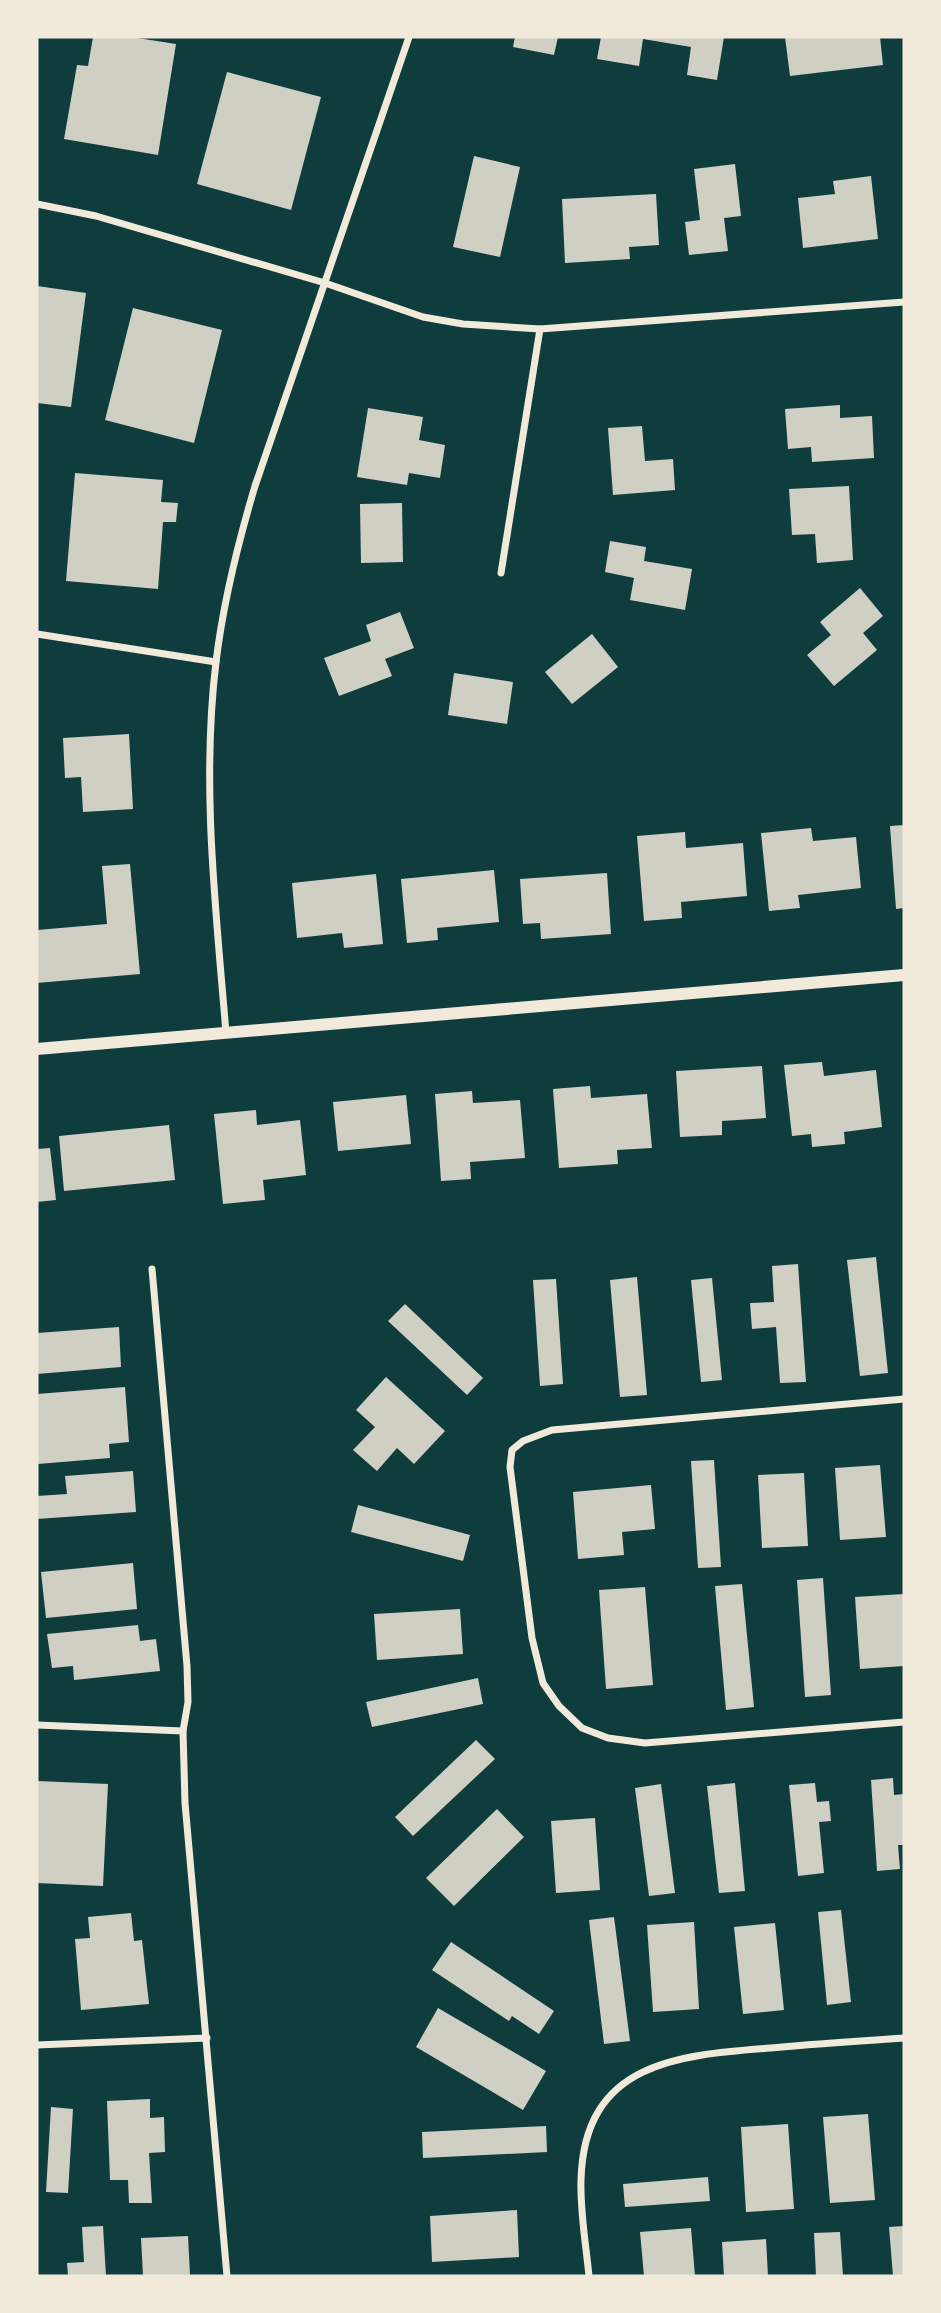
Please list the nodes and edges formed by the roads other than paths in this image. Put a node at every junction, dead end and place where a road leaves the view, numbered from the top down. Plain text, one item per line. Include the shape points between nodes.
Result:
1 (409, 37) edge
2 (37, 204) edge
3 (325, 282) junction
4 (904, 302) edge
5 (540, 329) junction
6 (501, 573) dead end
7 (37, 634) edge
8 (216, 662) junction
9 (904, 975) edge
10 (226, 1032) junction
11 (37, 1049) edge
12 (152, 1269) dead end
13 (904, 1399) edge
14 (904, 1722) edge
15 (37, 1725) edge
16 (183, 1731) junction
17 (207, 2038) junction
18 (904, 2038) edge
19 (37, 2045) edge
20 (227, 2276) edge
21 (589, 2276) edge

1 - 3 street
2 - 3 street via 96,216
3 - 5 street via 423,317
3 - 8 street via 243,528
4 - 5 street
5 - 6 street
7 - 8 street
8 - 10 street via 209,792
9 - 10 street
10 - 11 street
12 - 16 street via 187,1666
13 - 14 street via 552,1430 512,1450 510,1467 532,1637 543,1683 582,1728 608,1738 645,1743
15 - 16 street
16 - 17 street via 185,1803
17 - 19 street
17 - 20 street
18 - 21 street via 675,2058 620,2084 600,2110 588,2138 581,2179

